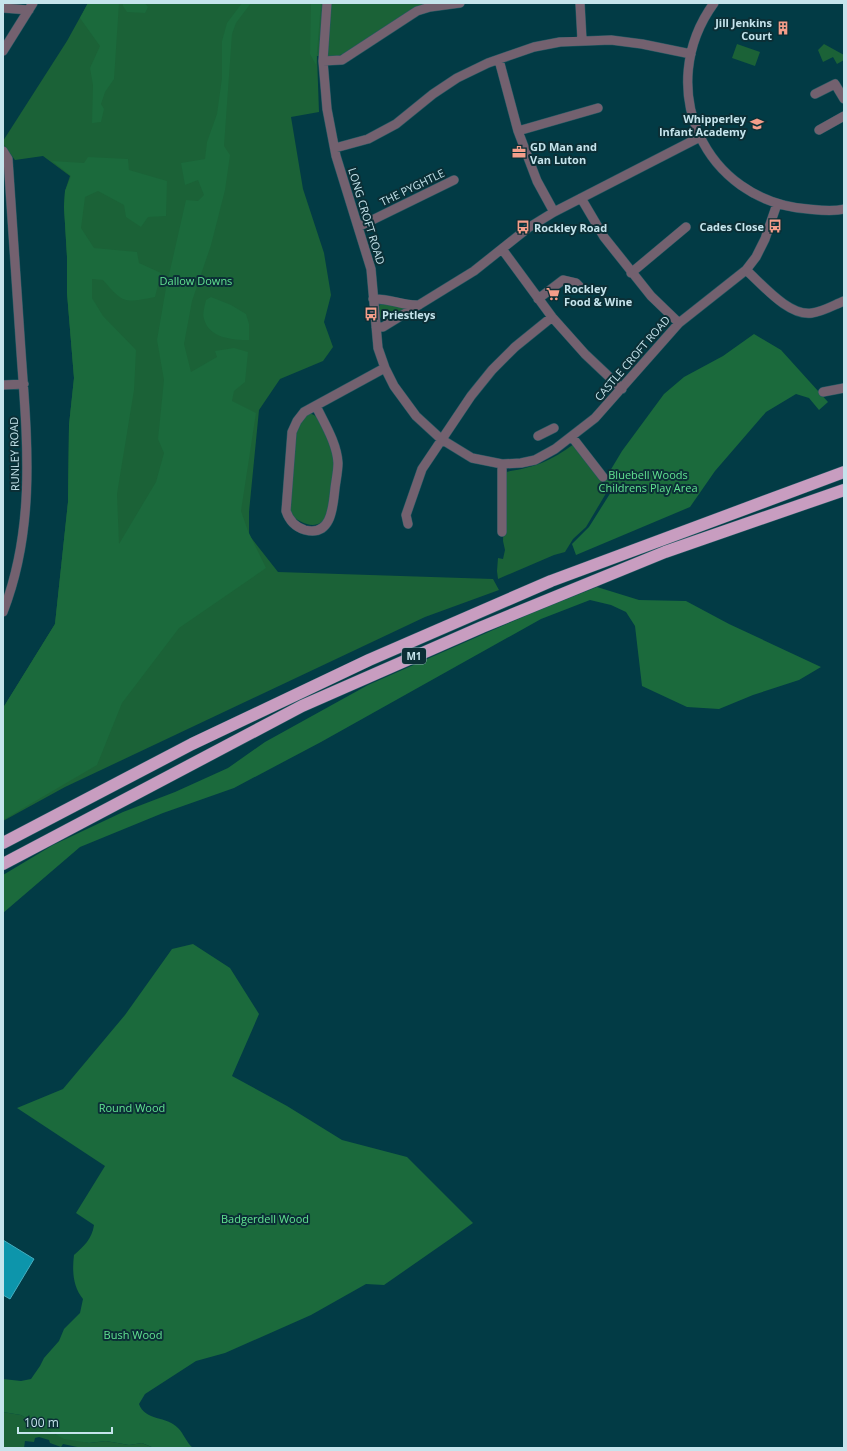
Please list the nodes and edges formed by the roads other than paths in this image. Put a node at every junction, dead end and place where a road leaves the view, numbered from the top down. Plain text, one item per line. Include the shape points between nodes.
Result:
1 (327, 3) edge
2 (460, 3) edge
3 (580, 3) edge
4 (714, 3) edge
5 (31, 6) edge
6 (3, 8) edge
7 (582, 40) junction
8 (3, 51) edge
9 (691, 54) junction
10 (323, 60) junction
11 (499, 60) junction
12 (815, 94) dead end
13 (844, 99) edge
14 (598, 108) dead end
15 (844, 116) edge
16 (819, 130) dead end
17 (518, 131) junction
18 (700, 137) junction
19 (335, 148) junction
20 (3, 151) edge
21 (454, 180) dead end
22 (581, 198) junction
23 (777, 204) junction
24 (844, 210) edge
25 (554, 212) junction
26 (358, 227) junction
27 (686, 227) dead end
28 (502, 249) junction
29 (746, 270) junction
30 (631, 273) junction
31 (580, 287) dead end
32 (373, 299) junction
33 (538, 299) junction
34 (844, 301) edge
35 (420, 305) junction
36 (552, 317) junction
37 (678, 323) junction
38 (376, 327) junction
39 (385, 368) junction
40 (24, 384) junction
41 (3, 385) edge
42 (844, 388) edge
43 (622, 389) junction
44 (823, 392) dead end
45 (316, 406) junction
46 (546, 433) dead end
47 (572, 437) junction
48 (442, 440) junction
49 (555, 449) junction
50 (502, 464) junction
51 (844, 472) edge
52 (603, 477) dead end
53 (844, 490) edge
54 (408, 524) dead end
55 (502, 532) dead end
56 (3, 612) edge
57 (3, 843) edge
58 (3, 864) edge

1 - 10 street, LONG CROFT ROAD
2 - 10 street via 417,11 342,60
3 - 7 street
4 - 9 street via 700,25
5 - 6 street
5 - 8 street
7 - 9 street via 611,40
7 - 11 street via 534,47 506,55
9 - 18 street via 689,96 691,112
10 - 19 street, LONG CROFT ROAD via 327,109
11 - 17 street
11 - 19 street via 488,62 457,78 396,124 375,135
12 - 13 street via 836,84
14 - 17 street
15 - 16 street
17 - 25 street via 537,181
18 - 22 street
18 - 23 street via 717,165 746,190
19 - 26 street, LONG CROFT ROAD
20 - 40 street, RUNLEY ROAD via 8,159
21 - 26 street, THE PYGHTLE
22 - 25 street
22 - 30 street via 604,237
23 - 24 street
23 - 29 street, CASTLE CROFT ROAD via 765,239
25 - 28 street via 528,228
26 - 32 street, LONG CROFT ROAD via 371,269
27 - 30 street
28 - 33 street
28 - 35 street via 474,271
29 - 34 street via 788,308 800,314 812,313
29 - 37 street, CASTLE CROFT ROAD
30 - 37 street
31 - 33 street via 576,282 563,280
32 - 35 street via 382,298 407,306
32 - 38 street, LONG CROFT ROAD
33 - 36 street
35 - 38 street via 384,327
36 - 43 street via 585,354
36 - 48 street via 515,347 492,370
37 - 43 street, CASTLE CROFT ROAD
38 - 39 street, LONG CROFT ROAD via 378,348
39 - 45 street
39 - 48 street, LONG CROFT ROAD via 394,386 416,416
40 - 41 street
40 - 56 street, RUNLEY ROAD via 27,503 18,563
42 - 44 street
43 - 47 street, CASTLE CROFT ROAD via 595,418
45 - 45 street via 304,412 292,432 286,511 298,528 308,531 327,524 333,515 338,463 334,445
46 - 49 street
47 - 49 street, CASTLE CROFT ROAD
47 - 52 street
48 - 50 street, CASTLE CROFT ROAD via 472,458
48 - 54 street via 422,469 406,514
49 - 50 street, CASTLE CROFT ROAD via 535,460
50 - 55 street
51 - 57 highway, M1 via 551,581 369,660 192,744
53 - 58 highway, M1 via 665,552 482,627 308,703

